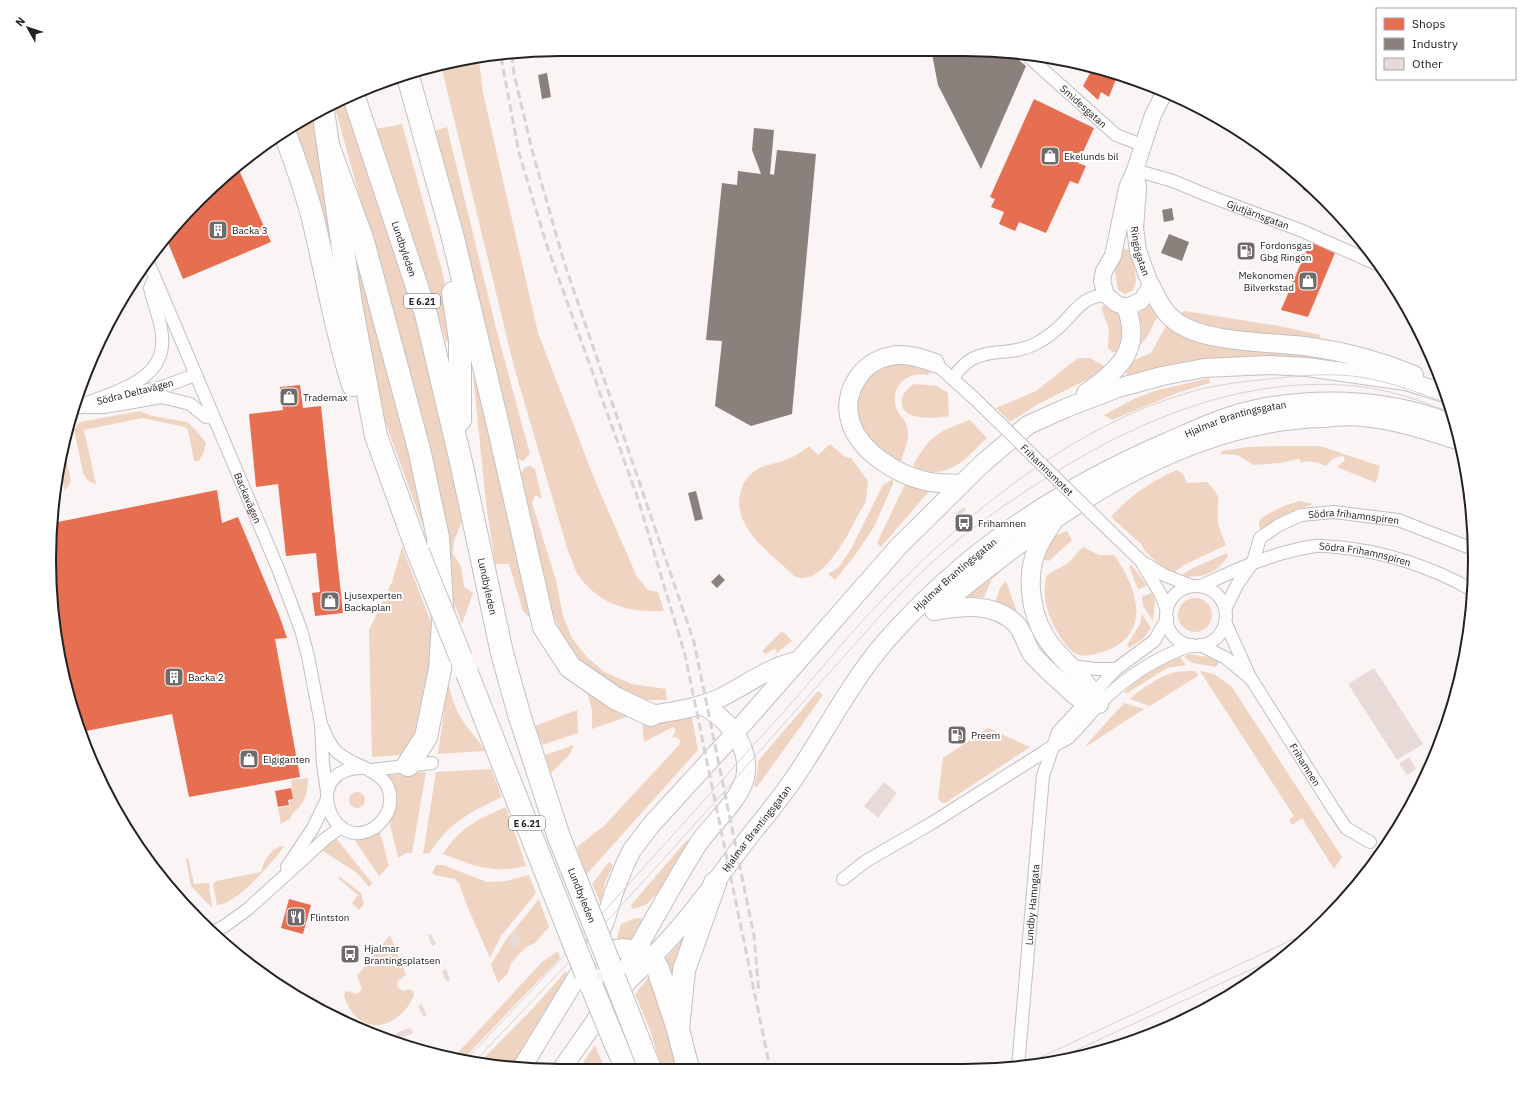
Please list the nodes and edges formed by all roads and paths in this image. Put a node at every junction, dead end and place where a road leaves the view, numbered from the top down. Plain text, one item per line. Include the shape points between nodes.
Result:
1 (1033, 61) edge
2 (409, 80) edge
3 (399, 83) edge
4 (1162, 96) edge
5 (355, 100) edge
6 (324, 115) edge
7 (286, 137) edge
8 (1142, 145) junction
9 (329, 148) junction
10 (1135, 170) junction
11 (1369, 261) edge
12 (150, 268) edge
13 (154, 279) junction
14 (1151, 286) junction
15 (1106, 295) junction
16 (1126, 308) junction
17 (935, 363) joint
18 (195, 375) junction
19 (952, 378) junction
20 (1438, 389) edge
21 (1439, 391) edge
22 (81, 405) edge
23 (81, 406) edge
24 (80, 407) edge
25 (1066, 408) junction
26 (214, 418) junction
27 (1449, 423) edge
28 (376, 436) junction
29 (1453, 440) edge
30 (461, 462) junction
31 (961, 484) junction
32 (1056, 518) junction
33 (1468, 547) edge
34 (1141, 561) junction
35 (1253, 562) junction
36 (1196, 586) junction
37 (1467, 587) edge
38 (1225, 610) junction
39 (934, 611) junction
40 (1167, 614) junction
41 (1225, 622) junction
42 (898, 628) junction
43 (1196, 645) junction
44 (800, 660) junction
45 (1070, 666) junction
46 (1116, 669) junction
47 (1250, 677) junction
48 (1092, 700) junction
49 (701, 705) junction
50 (651, 715) joint
51 (321, 724) junction
52 (735, 733) junction
53 (1053, 745) junction
54 (432, 763) dead end
55 (408, 765) junction
56 (368, 769) junction
57 (326, 796) junction
58 (342, 827) junction
59 (1370, 842) dead end
60 (843, 879) dead end
61 (277, 882) junction
62 (715, 883) junction
63 (218, 929) edge
64 (591, 954) junction
65 (643, 954) junction
66 (678, 1029) junction
67 (615, 1043) junction
68 (1019, 1061) edge
69 (525, 1063) edge
70 (565, 1064) edge
71 (619, 1064) edge
72 (625, 1064) edge
73 (648, 1064) edge
74 (687, 1064) edge

1 - 8 street, Smidesgatan via 1116,136
2 - 50 highway via 452,234 544,627 570,667 605,693
3 - 30 highway via 440,234 455,306 460,340
4 - 8 street, Ringögatan
5 - 30 highway, Lundbyleden / E 6.21 via 426,314
6 - 9 highway, E 6.21
7 - 28 highway via 314,222 348,370 357,398
8 - 10 street, Ringögatan
9 - 28 highway, E 6.21 via 351,304
9 - 55 highway via 363,241 419,449 438,537 443,622 440,669 426,737
10 - 11 street, Gjutjärnsgatan via 1173,181 1300,230
10 - 14 street, Ringögatan via 1138,188 1135,228 1138,251
10 - 15 street, Ringögatan via 1127,188 1112,256 1104,271 1102,281
12 - 13 street, Backavägen
13 - 18 street, Backavägen
13 - 22 street, Backavägen via 150,288 162,345 156,364 134,383
14 - 16 street, Ringögatan via 1141,301
14 - 20 main road via 1168,315 1192,330 1361,356 1424,379
15 - 16 street
15 - 19 street via 1084,300 1057,328 1037,343 1021,350 972,358
16 - 25 main road via 1133,329 1128,350 1118,368
17 - 19 street, Frihamnsmotet
17 - 31 main road via 905,355 891,356 867,366 851,389 849,420 864,445 905,475 926,481
18 - 23 street, Södra Deltavägen via 165,386
18 - 26 street, Backavägen
19 - 34 street, Frihamnsmotet, bridge
21 - 25 main road via 1406,381 1341,370 1269,365 1204,368 1162,376 1118,388
24 - 26 street via 104,407 162,397 190,404 206,416
25 - 31 main road via 1028,425
26 - 51 street, Backavägen via 288,594 308,656
27 - 42 main road, Hjalmar Brantingsgatan via 1414,412 1368,403 1285,404 1258,408 1232,416 1094,475 1046,504 940,585
28 - 67 highway, E 6.21, bridge via 418,552
29 - 32 main road via 1415,427 1363,416 1305,418 1266,423 1224,433 1188,446 1127,476
30 - 73 highway, Lundbyleden / E 6.21, bridge via 502,654 519,714 559,837
31 - 44 main road via 899,546
32 - 39 main road
32 - 45 main road via 1037,549 1032,568 1032,600 1044,634
33 - 35 street, Södra frihamnspiren via 1398,520 1334,512 1301,515 1279,525 1260,538
34 - 36 street, Frihamnsmotet via 1164,575
34 - 40 street, Frihamnsmotet
35 - 36 street
35 - 37 street, Södra Frihamnspiren via 1317,546 1359,549 1404,561
35 - 38 street, Södra frihamnspiren via 1237,585
36 - 38 street via 1217,594
36 - 40 street via 1176,594
38 - 41 street
39 - 42 main road
39 - 48 main road via 971,606 986,607 1002,614 1016,625 1039,661
40 - 43 street via 1168,627 1175,636 1181,641
40 - 46 street, Lundby Hamngata via 1154,641
41 - 43 street via 1217,637
41 - 47 street, Frihamnen
42 - 62 main road, Hjalmar Brantingsgatan via 868,663 848,692 782,797
43 - 47 street, Frihamnen via 1226,658
43 - 48 street, Lundby Hamngata via 1157,660
44 - 49 main road via 789,662
44 - 52 main road
45 - 46 street
45 - 48 main road
46 - 48 street, Lundby Hamngata
47 - 59 street, Frihamnen via 1346,828
48 - 53 street, Lundby Hamngata via 1058,732
49 - 50 main road
49 - 52 main road, Hjalmar Brantingsgatan via 722,718
51 - 56 street, Backavägen via 336,752
51 - 57 street, Backavägen
52 - 64 main road via 651,825 632,850 618,878 605,921
52 - 65 main road, Hjalmar Brantingsgatan via 741,745 746,767 744,778 739,790 698,844
53 - 60 street, Lundby Hamngata via 866,861
53 - 68 street, Lundby Hamngata via 1043,776
54 - 55 street
55 - 56 street
56 - 57 street via 348,769 340,773 332,782
56 - 58 street via 384,780 388,788 390,803 384,818 371,829 362,832 353,832
57 - 58 street via 330,816
57 - 61 street via 313,828
58 - 61 street
61 - 63 street via 243,914
62 - 65 main road, Hjalmar Brantingsgatan via 678,929
62 - 66 highway via 684,970
64 - 65 main road via 624,948
64 - 69 main road
65 - 66 highway via 661,977
65 - 70 main road, Hjalmar Brantingsgatan
66 - 74 highway
67 - 71 highway
67 - 72 highway, E 6.21

